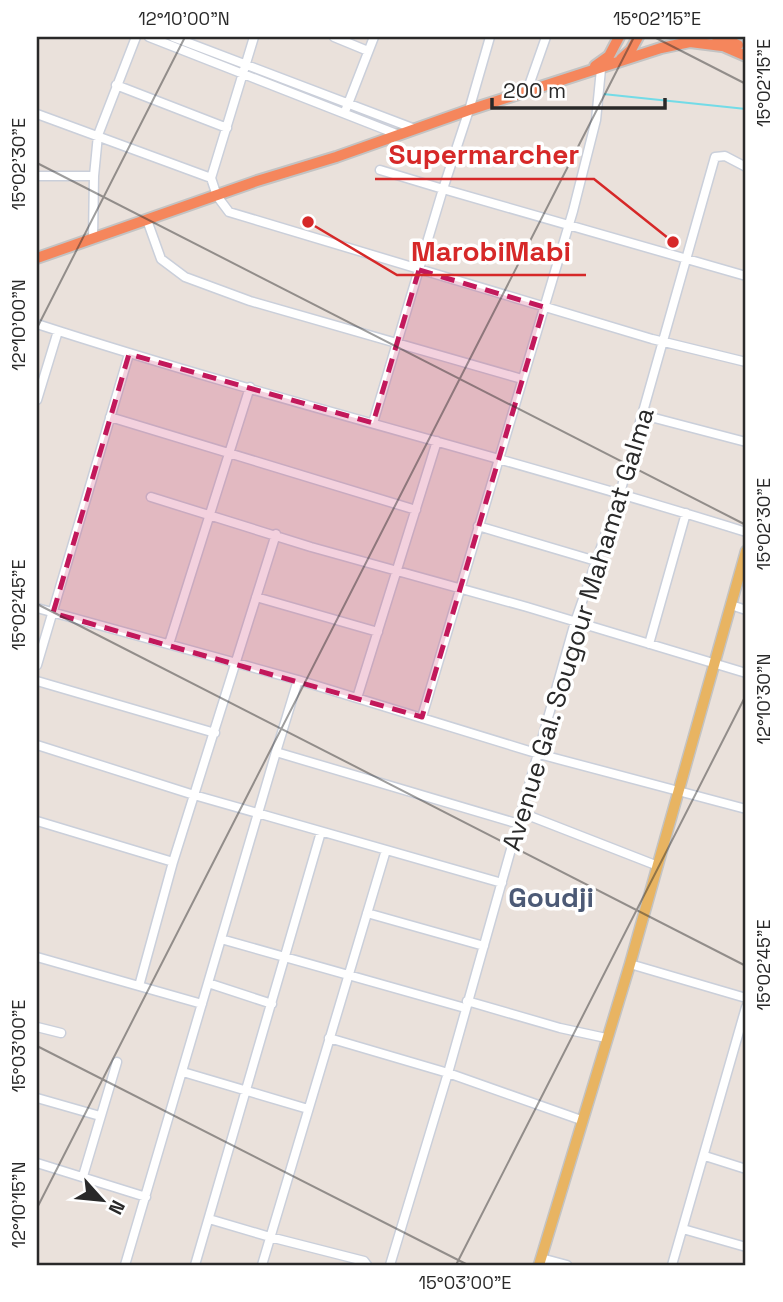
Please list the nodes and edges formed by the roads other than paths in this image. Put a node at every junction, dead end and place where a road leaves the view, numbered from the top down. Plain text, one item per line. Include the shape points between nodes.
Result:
1 (136, 37) edge
2 (149, 37) edge
3 (173, 37) edge
4 (254, 37) edge
5 (334, 37) edge
6 (374, 37) edge
7 (489, 37) edge
8 (546, 37) edge
9 (638, 37) edge
10 (700, 37) edge
11 (619, 38) edge
12 (721, 41) edge
13 (746, 50) edge
14 (368, 51) junction
15 (746, 56) edge
16 (246, 64) junction
17 (613, 64) junction
18 (601, 69) junction
19 (243, 74) junction
20 (583, 74) junction
21 (116, 85) junction
22 (527, 91) junction
23 (346, 109) junction
24 (469, 110) junction
25 (37, 114) edge
26 (227, 128) junction
27 (415, 129) junction
28 (98, 135) junction
29 (399, 135) junction
30 (746, 167) edge
31 (380, 170) dead end
32 (37, 176) edge
33 (94, 176) junction
34 (211, 178) junction
35 (443, 189) junction
36 (217, 195) junction
37 (147, 220) junction
38 (570, 224) junction
39 (93, 239) junction
40 (37, 258) edge
41 (687, 258) junction
42 (419, 270) junction
43 (746, 276) edge
44 (544, 307) junction
45 (37, 324) edge
46 (58, 331) junction
47 (662, 341) junction
48 (397, 342) junction
49 (129, 354) junction
50 (746, 362) edge
51 (522, 379) junction
52 (250, 387) junction
53 (37, 400) edge
54 (643, 415) junction
55 (110, 417) junction
56 (373, 423) junction
57 (437, 441) junction
58 (746, 442) edge
59 (229, 452) junction
60 (498, 459) junction
61 (620, 493) junction
62 (151, 497) dead end
63 (416, 510) junction
64 (686, 513) junction
65 (210, 514) junction
66 (478, 526) junction
67 (746, 532) edge
68 (276, 534) junction
69 (746, 551) edge
70 (596, 561) junction
71 (398, 571) junction
72 (460, 589) junction
73 (256, 597) junction
74 (731, 605) junction
75 (37, 608) edge
76 (746, 610) edge
77 (52, 612) junction
78 (575, 622) junction
79 (378, 632) junction
80 (169, 644) junction
81 (649, 644) junction
82 (236, 664) junction
83 (715, 664) junction
84 (37, 665) edge
85 (746, 673) edge
86 (298, 680) junction
87 (37, 681) edge
88 (357, 698) junction
89 (422, 717) junction
90 (215, 733) junction
91 (37, 745) edge
92 (276, 752) junction
93 (539, 754) junction
94 (677, 790) junction
95 (194, 795) junction
96 (746, 809) edge
97 (258, 812) junction
98 (522, 813) junction
99 (37, 821) edge
100 (519, 824) junction
101 (321, 832) junction
102 (386, 850) junction
103 (173, 862) junction
104 (658, 866) junction
105 (502, 884) junction
106 (367, 913) junction
107 (221, 939) junction
108 (484, 946) junction
109 (37, 957) edge
110 (285, 957) junction
111 (630, 964) junction
112 (348, 975) junction
113 (208, 983) junction
114 (139, 986) junction
115 (746, 998) edge
116 (272, 1003) junction
117 (202, 1004) junction
118 (466, 1005) junction
119 (746, 1007) edge
120 (37, 1027) edge
121 (61, 1033) dead end
122 (742, 1037) edge
123 (329, 1038) junction
124 (606, 1038) junction
125 (117, 1062) dead end
126 (183, 1072) junction
127 (448, 1073) junction
128 (247, 1090) junction
129 (37, 1098) edge
130 (308, 1109) junction
131 (100, 1116) junction
132 (581, 1120) junction
133 (705, 1156) junction
134 (37, 1163) edge
135 (746, 1169) edge
136 (83, 1176) junction
137 (146, 1197) junction
138 (209, 1219) junction
139 (683, 1229) junction
140 (270, 1237) junction
141 (746, 1247) edge
142 (540, 1262) edge
143 (125, 1265) edge
144 (195, 1265) edge
145 (262, 1265) edge
146 (367, 1265) edge
147 (390, 1265) edge
148 (567, 1265) edge
149 (671, 1265) edge

1 - 21 street
2 - 19 street
3 - 16 street
4 - 16 street
5 - 14 street
6 - 14 street
7 - 24 street
8 - 22 street
9 - 17 highway via 627,55
10 - 12 highway
11 - 20 highway via 609,56
12 - 13 highway
12 - 15 highway
12 - 17 highway via 677,43
14 - 23 street
16 - 19 street
16 - 23 street
17 - 18 highway
18 - 20 highway
18 - 38 street via 596,120
19 - 23 street
19 - 26 street
20 - 22 highway
21 - 26 street
21 - 28 street
22 - 24 highway
23 - 27 street
23 - 29 street
24 - 27 highway
24 - 35 street
25 - 28 street
26 - 34 street
27 - 29 highway
28 - 33 street
28 - 34 street
29 - 36 highway
30 - 41 street, Avenue Gal. Sougour Mahamat Galma via 716,157
31 - 35 street
32 - 33 street
33 - 39 street
34 - 36 street
35 - 38 street
35 - 42 street
36 - 37 highway
36 - 42 street via 235,215
37 - 39 highway
37 - 48 street via 161,259 185,276 250,301
38 - 41 street
38 - 44 street
39 - 40 highway
41 - 43 street
41 - 47 street, Avenue Gal. Sougour Mahamat Galma
42 - 44 street
42 - 48 street
44 - 47 street
44 - 51 street
45 - 46 street
46 - 49 street
46 - 53 street
47 - 50 street
47 - 54 street, Avenue Gal. Sougour Mahamat Galma
48 - 51 street
48 - 56 street
49 - 52 street
49 - 55 street
51 - 60 street
52 - 56 street
52 - 59 street
54 - 58 street
54 - 61 street, Avenue Gal. Sougour Mahamat Galma
55 - 59 street
55 - 77 street
56 - 57 street
57 - 60 street
57 - 63 street
59 - 63 street
59 - 65 street
60 - 61 street
60 - 66 street
61 - 64 street
61 - 70 street, Avenue Gal. Sougour Mahamat Galma
62 - 65 street
63 - 71 street
64 - 67 street
64 - 81 street
65 - 68 street
65 - 80 street
66 - 70 street
66 - 72 street
68 - 71 street
68 - 73 street
69 - 74 main road
70 - 78 street, Avenue Gal. Sougour Mahamat Galma
71 - 72 street
71 - 79 street
72 - 78 street
72 - 89 street
73 - 79 street
73 - 82 street
74 - 76 street
74 - 83 main road
75 - 77 street
77 - 80 street
77 - 84 street
78 - 81 street
78 - 93 street, Avenue Gal. Sougour Mahamat Galma
79 - 88 street
80 - 82 street
81 - 83 street
82 - 86 street
82 - 90 street
83 - 85 street
83 - 94 main road
86 - 88 street
86 - 92 street
87 - 90 street
88 - 89 street
89 - 93 street
90 - 95 street
91 - 95 street
92 - 97 street
92 - 100 street
93 - 94 street
93 - 98 street, Avenue Gal. Sougour Mahamat Galma
94 - 96 street
94 - 104 main road
95 - 97 street
95 - 103 street
97 - 101 street
97 - 107 street
98 - 100 street, Avenue Gal. Sougour Mahamat Galma
98 - 104 street
99 - 103 street
100 - 105 street, Avenue Gal. Sougour Mahamat Galma
101 - 102 street
101 - 110 street
102 - 105 street
102 - 106 street
103 - 114 street
104 - 111 main road
105 - 108 street, Avenue Gal. Sougour Mahamat Galma
106 - 108 street
106 - 112 street
107 - 110 street
107 - 113 street
108 - 118 street, Avenue Gal. Sougour Mahamat Galma
109 - 114 street
110 - 112 street
110 - 116 street
111 - 115 street
111 - 124 main road
112 - 118 street
112 - 123 street
113 - 116 street
113 - 117 street
114 - 117 street
116 - 128 street
117 - 126 street
118 - 124 street
118 - 127 street, Avenue Gal. Sougour Mahamat Galma
119 - 122 street
120 - 121 street
122 - 133 street
123 - 127 street
123 - 130 street
124 - 132 main road
125 - 131 street
126 - 128 street
126 - 137 street
127 - 132 street
127 - 147 street, Avenue Gal. Sougour Mahamat Galma
128 - 130 street
128 - 138 street
129 - 131 street
130 - 140 street
131 - 136 street
132 - 142 main road
133 - 135 street
133 - 139 street
134 - 136 street
136 - 137 street
137 - 143 street
138 - 140 street
138 - 144 street
139 - 141 street
139 - 149 street
140 - 145 street
140 - 146 street
142 - 148 street

